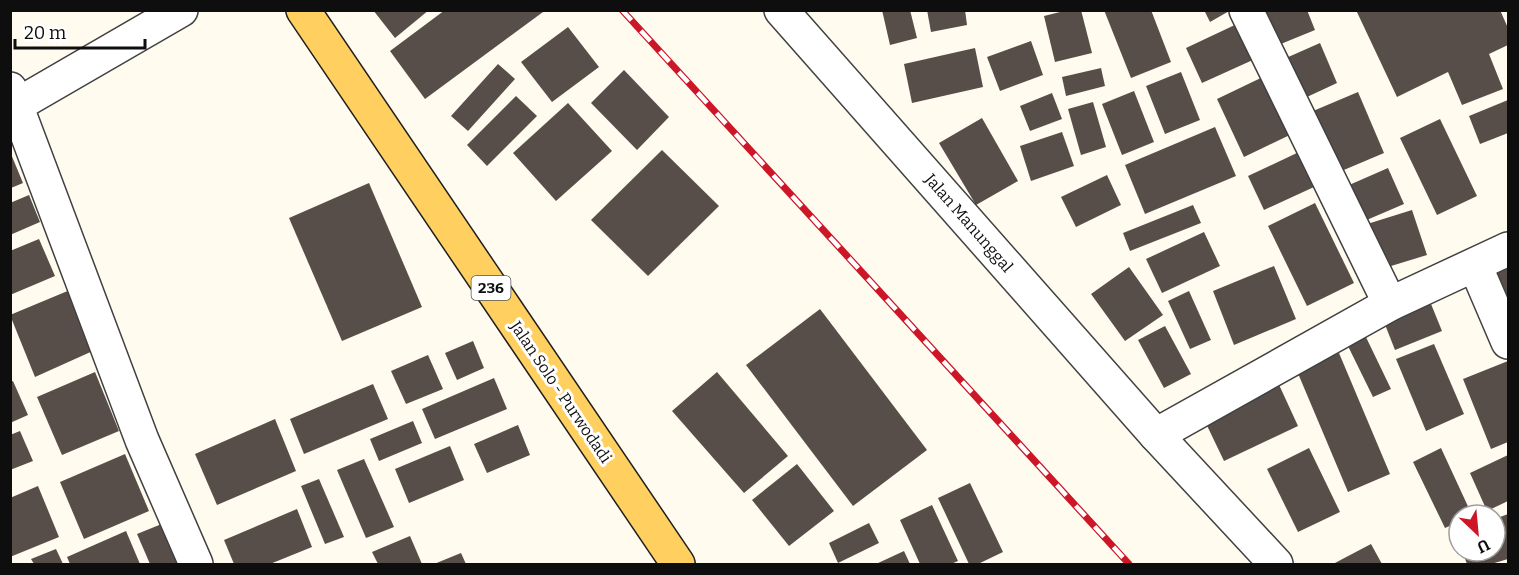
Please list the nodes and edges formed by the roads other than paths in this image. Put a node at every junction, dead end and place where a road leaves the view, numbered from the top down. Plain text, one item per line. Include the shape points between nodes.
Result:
1 (181, 10) edge
2 (303, 10) edge
3 (782, 10) edge
4 (1246, 10) edge
5 (13, 101) edge
6 (1509, 249) edge
7 (1475, 265) junction
8 (1390, 304) junction
9 (1509, 342) edge
10 (1156, 435) junction
11 (196, 564) edge
12 (678, 564) edge
13 (1276, 564) edge

1 - 5 street
2 - 12 main road, Jalan Solo - Purwodadi / 236
3 - 10 street, Jalan Manunggal
4 - 8 street
5 - 11 street via 142,440
6 - 7 street
7 - 8 street
7 - 9 street
8 - 10 street
10 - 13 street, Jalan Manunggal

